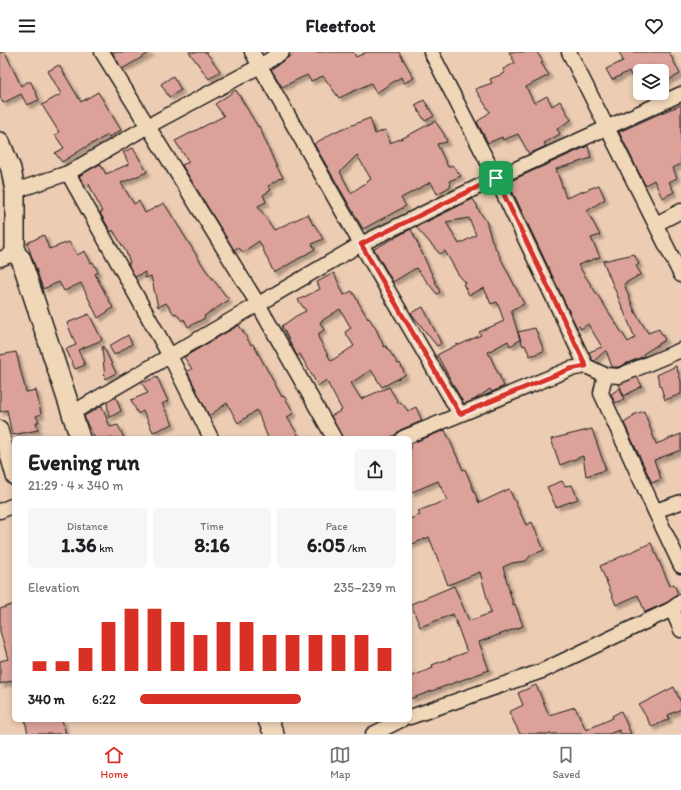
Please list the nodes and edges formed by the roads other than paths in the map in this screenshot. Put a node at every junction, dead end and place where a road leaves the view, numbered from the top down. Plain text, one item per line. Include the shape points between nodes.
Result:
1 (102, 52) edge
2 (252, 52) edge
3 (282, 52) edge
4 (430, 52) edge
5 (569, 52) edge
6 (260, 66) junction
7 (681, 94) edge
8 (148, 126) junction
9 (608, 128) junction
10 (0, 142) edge
11 (68, 173) junction
12 (496, 178) junction
13 (15, 191) junction
14 (681, 211) edge
15 (656, 224) junction
16 (361, 244) junction
17 (8, 256) edge
18 (681, 275) edge
19 (258, 304) junction
20 (681, 350) edge
21 (170, 356) junction
22 (586, 366) junction
23 (605, 375) junction
24 (72, 413) junction
25 (460, 414) junction
26 (0, 428) edge
27 (79, 436) edge
28 (209, 436) edge
29 (333, 436) edge
30 (408, 436) edge
31 (12, 471) edge
32 (681, 502) edge
33 (12, 506) edge
34 (0, 511) edge
35 (655, 511) junction
36 (681, 566) edge
37 (676, 606) edge
38 (681, 630) edge
39 (412, 716) edge
40 (269, 722) edge
41 (399, 725) edge
42 (274, 734) edge
43 (374, 734) edge

1 - 8 street
2 - 6 street
3 - 6 street
4 - 12 street
5 - 9 street
6 - 8 street
6 - 16 street
7 - 9 street
8 - 11 street
8 - 19 street
9 - 12 street
9 - 15 street
10 - 13 street via 11,169
11 - 13 street
11 - 21 street
12 - 16 street
12 - 22 street
13 - 17 street
14 - 15 street
15 - 18 street
16 - 19 street
16 - 25 street
17 - 24 street via 21,259
19 - 21 street
19 - 29 street
20 - 23 street via 619,376
21 - 24 street
21 - 28 street
22 - 23 street
22 - 25 street via 570,369
23 - 35 street via 601,393
24 - 27 street
25 - 30 street
26 - 31 street
32 - 35 street
33 - 34 street
35 - 36 street
37 - 38 street
37 - 39 street via 542,671
40 - 42 street
41 - 43 street

